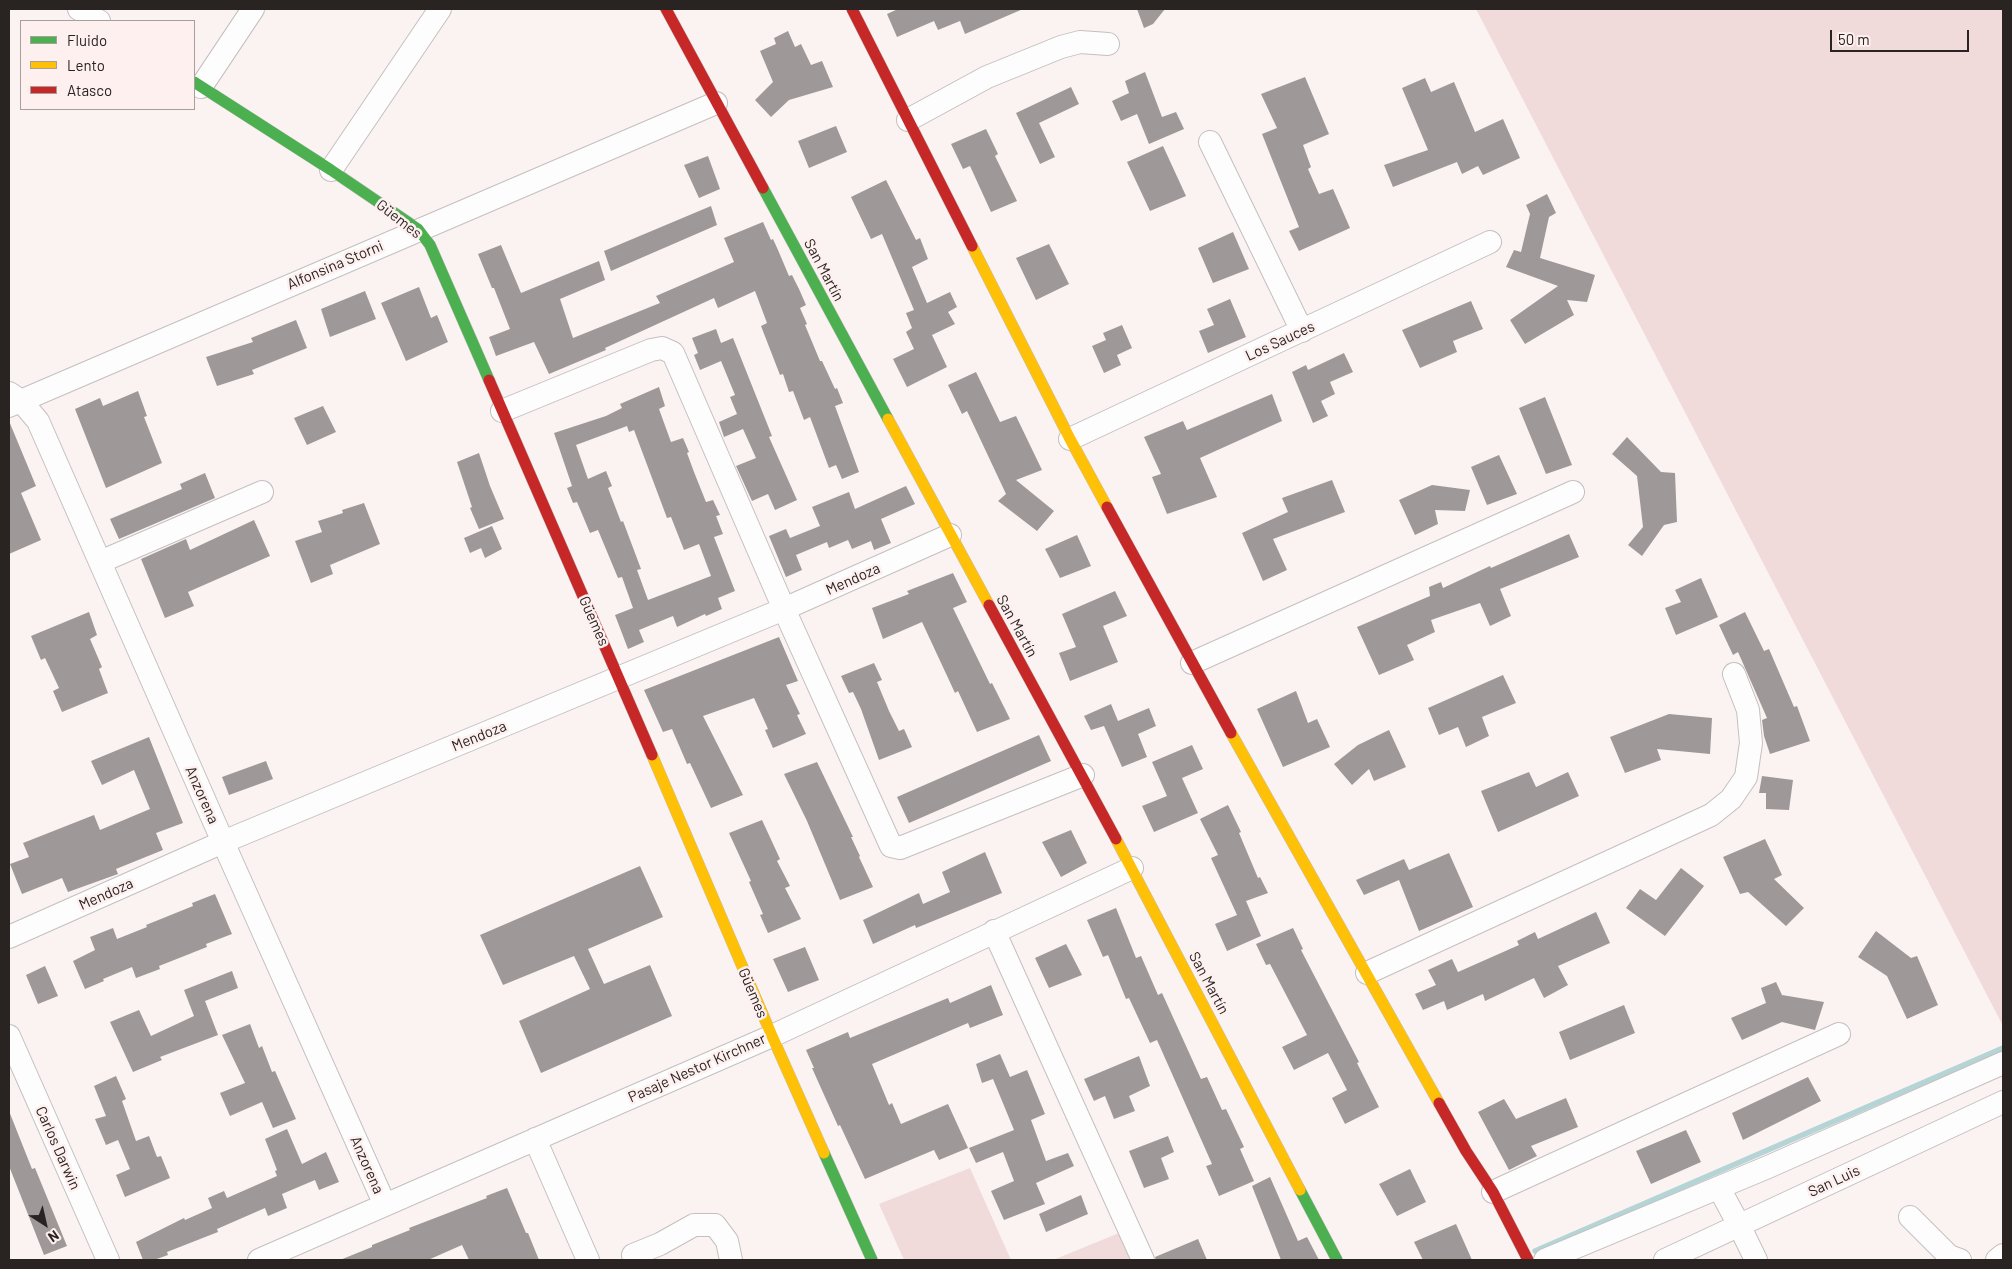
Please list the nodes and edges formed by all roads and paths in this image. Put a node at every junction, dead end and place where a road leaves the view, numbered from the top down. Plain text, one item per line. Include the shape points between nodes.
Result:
1 (79, 9) edge
2 (253, 9) edge
3 (440, 9) edge
4 (666, 9) edge
5 (852, 9) edge
6 (97, 20) edge
7 (1108, 44) dead end
8 (198, 85) edge
9 (716, 102) junction
10 (908, 120) junction
11 (1210, 142) dead end
12 (331, 170) junction
13 (418, 229) junction
14 (1490, 242) dead end
15 (1302, 331) junction
16 (13, 400) edge
17 (502, 412) junction
18 (1070, 439) junction
19 (262, 492) dead end
20 (1573, 492) dead end
21 (950, 535) junction
22 (100, 562) junction
23 (784, 609) junction
24 (1192, 663) junction
25 (1734, 674) dead end
26 (619, 678) junction
27 (1083, 775) junction
28 (223, 842) junction
29 (1132, 868) junction
30 (994, 931) junction
31 (9, 937) edge
32 (1367, 973) junction
33 (1839, 1034) dead end
34 (9, 1036) edge
35 (772, 1036) junction
36 (2003, 1063) edge
37 (2003, 1102) edge
38 (535, 1139) junction
39 (1719, 1188) junction
40 (1493, 1192) junction
41 (385, 1205) junction
42 (1910, 1217) dead end
43 (1739, 1225) junction
44 (633, 1255) dead end
45 (2003, 1255) edge
46 (108, 1260) edge
47 (259, 1260) edge
48 (588, 1260) edge
49 (732, 1260) edge
50 (872, 1260) edge
51 (1143, 1260) edge
52 (1337, 1260) edge
53 (1528, 1260) edge
54 (1546, 1260) edge
55 (1665, 1260) edge
56 (1756, 1260) edge
57 (1960, 1260) edge
58 (1997, 1260) edge

1 - 6 street
2 - 8 street
3 - 12 street
4 - 9 street, San Martín
5 - 10 street
7 - 10 street via 1080,42 1061,47 987,77
8 - 12 street, Güemes
9 - 13 street, Alfonsina Storni
9 - 21 street, San Martín
10 - 18 street
11 - 15 street
12 - 13 street, Güemes
13 - 16 street, Alfonsina Storni
13 - 17 street, Güemes via 430,245
14 - 15 street, Los Sauces
15 - 18 street, Los Sauces
16 - 22 street, Anzorena via 38,421
17 - 23 street via 651,350 662,348 673,353
17 - 26 street, Güemes
18 - 24 street
19 - 22 street
20 - 24 street
21 - 23 street, Mendoza
21 - 27 street, San Martín
22 - 28 street, Anzorena
23 - 26 street, Mendoza
23 - 27 street via 890,846 900,848
24 - 32 street
25 - 32 street via 1748,710 1751,743 1746,777 1731,799 1711,815
26 - 28 street, Mendoza
26 - 35 street, Güemes
27 - 29 street, San Martín
28 - 31 street, Mendoza
28 - 41 street, Anzorena
29 - 30 street, Pasaje Nestor Kirchner
29 - 52 street, San Martín
30 - 35 street, Pasaje Nestor Kirchner
30 - 51 street
32 - 40 street via 1466,1151
33 - 40 street
34 - 46 street, Carlos Darwin
35 - 38 street, Pasaje Nestor Kirchner
35 - 50 street, Güemes
36 - 39 street
37 - 43 street, San Luis
38 - 41 street, Pasaje Nestor Kirchner
38 - 48 street
39 - 43 street
39 - 54 street
40 - 53 street
41 - 47 street, Pasaje Nestor Kirchner
42 - 57 street via 1949,1256
43 - 55 street, San Luis
43 - 56 street
44 - 49 street via 694,1226 715,1225 727,1241
45 - 58 street

